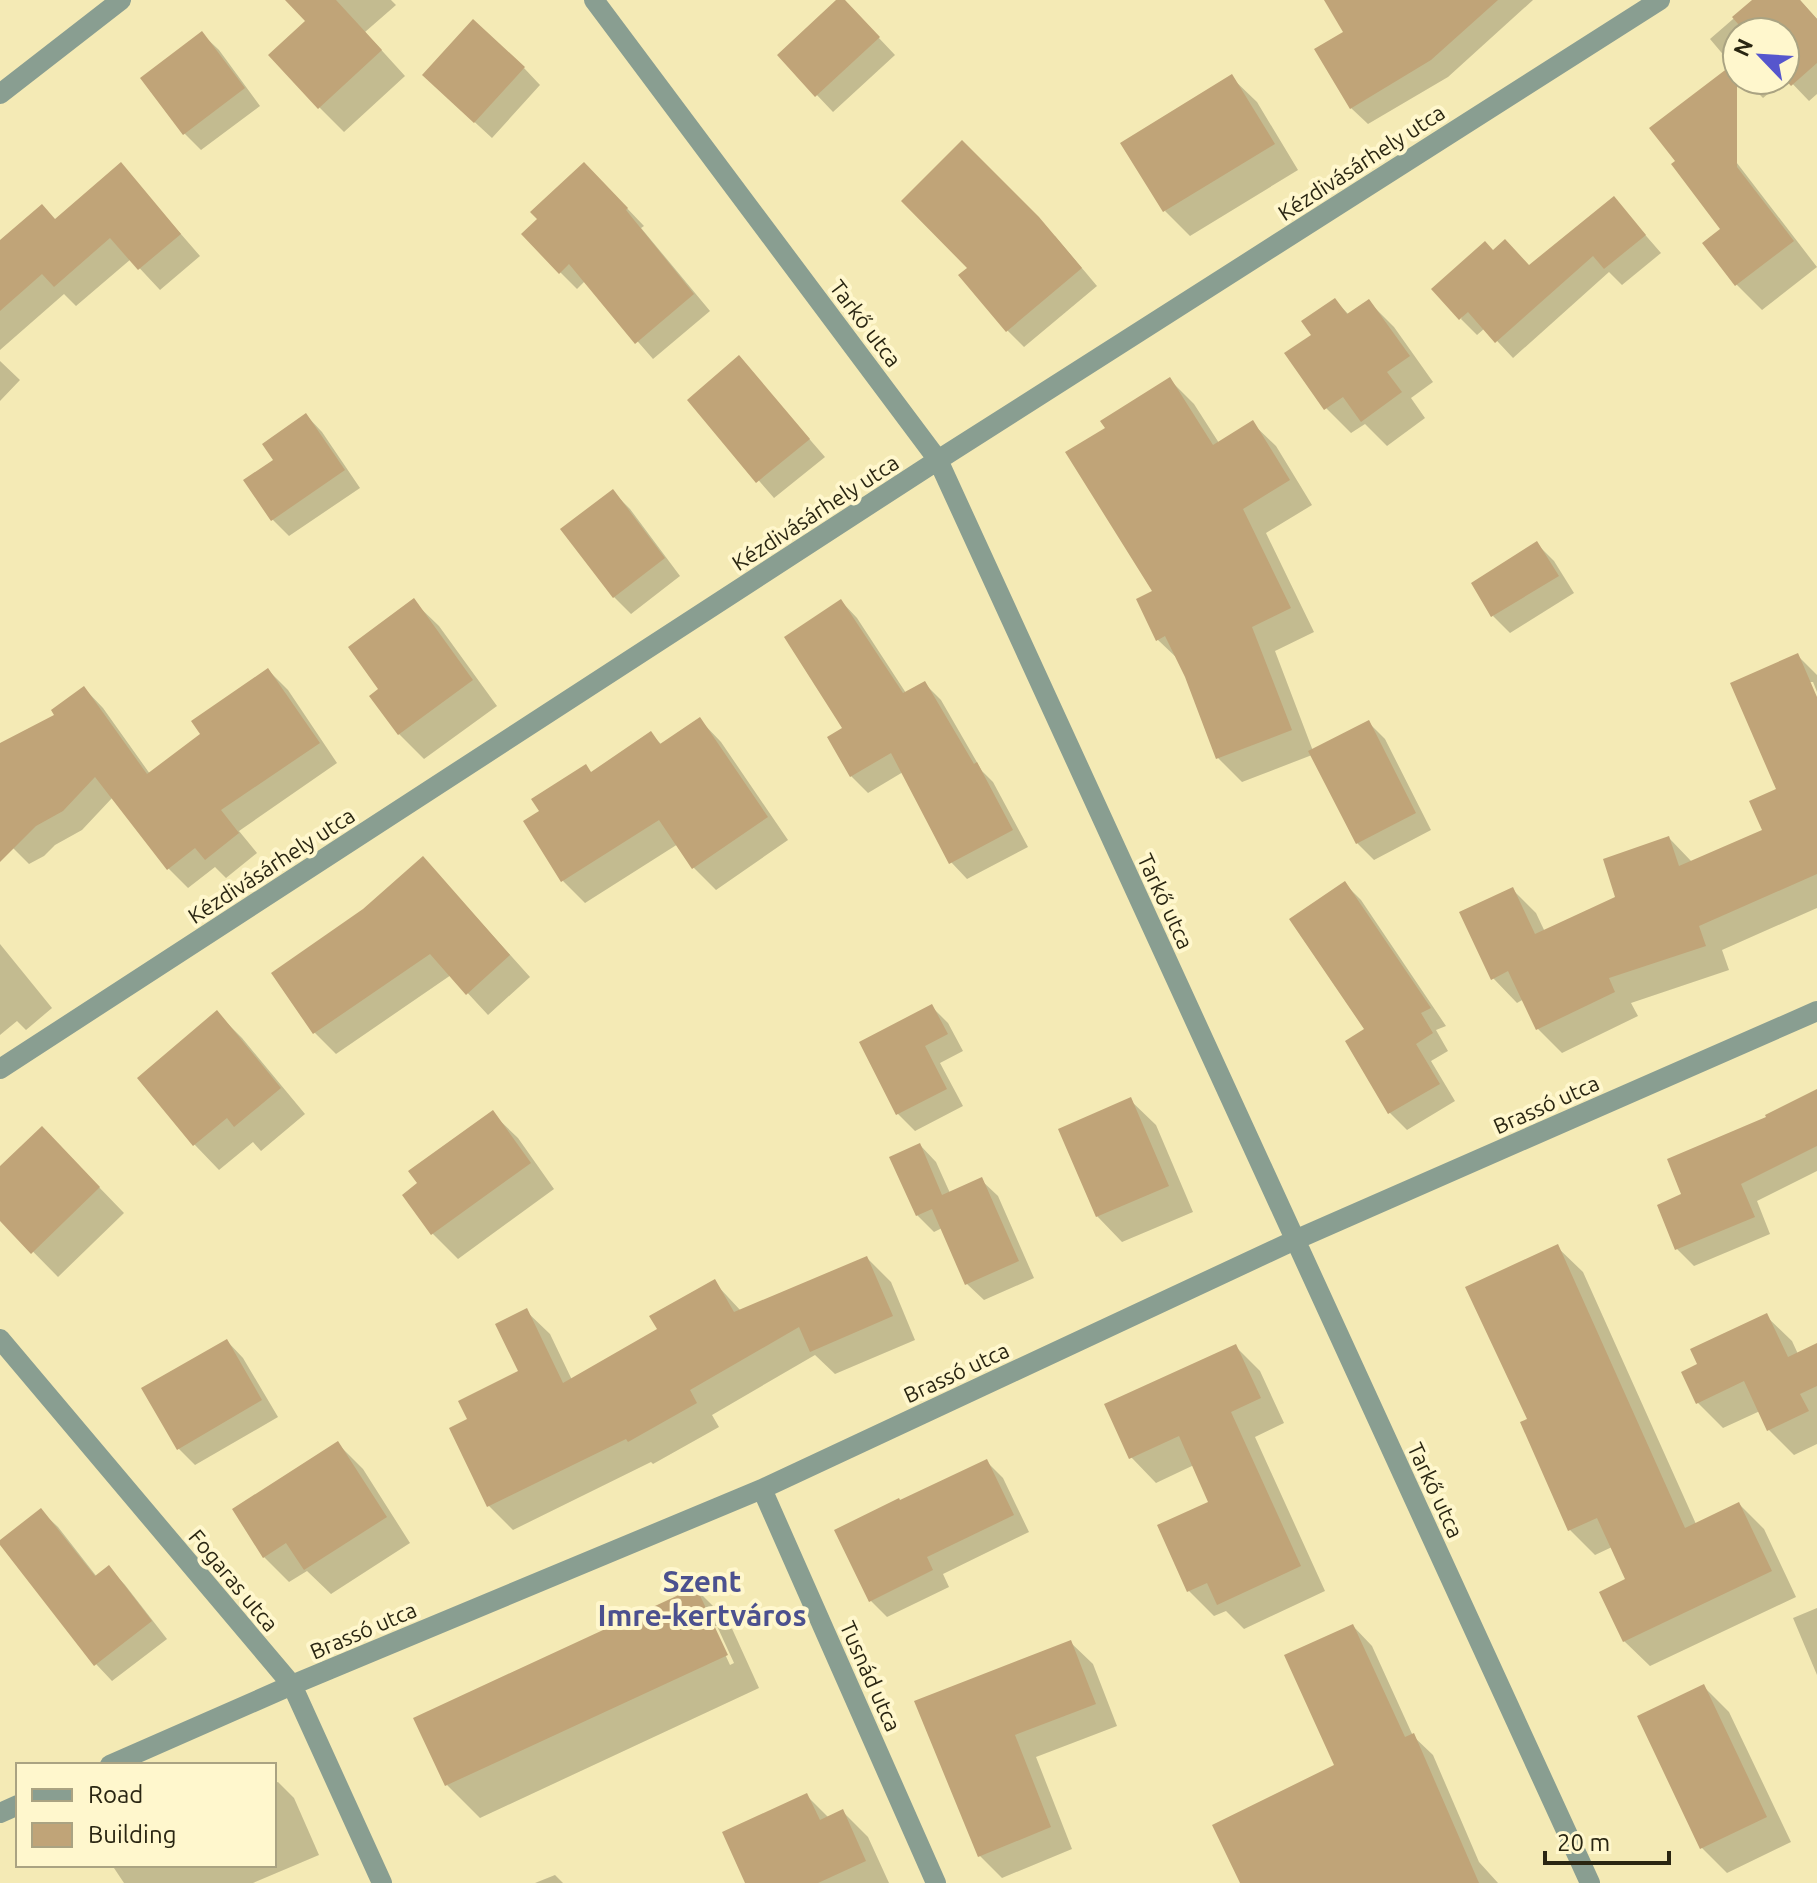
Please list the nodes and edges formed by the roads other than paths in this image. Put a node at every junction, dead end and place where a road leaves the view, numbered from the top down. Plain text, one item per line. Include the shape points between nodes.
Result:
1 (121, 0) edge
2 (594, 0) edge
3 (1660, 0) edge
4 (0, 94) edge
5 (938, 460) junction
6 (1817, 1011) edge
7 (0, 1069) edge
8 (1295, 1240) junction
9 (0, 1339) edge
10 (762, 1489) junction
11 (292, 1685) junction
12 (115, 1763) edge
13 (382, 1883) edge
14 (936, 1883) edge
15 (1590, 1883) edge

1 - 4 street
2 - 5 street, Tarkő utca
3 - 5 street, Kézdivásárhely utca
5 - 7 street, Kézdivásárhely utca
5 - 8 street, Tarkő utca
6 - 8 street, Brassó utca
8 - 10 street, Brassó utca
8 - 15 street, Tarkő utca
9 - 11 street, Fogaras utca
10 - 11 street, Brassó utca
10 - 14 street, Tusnád utca
11 - 12 street, Brassó utca
11 - 13 street, Fogaras utca

